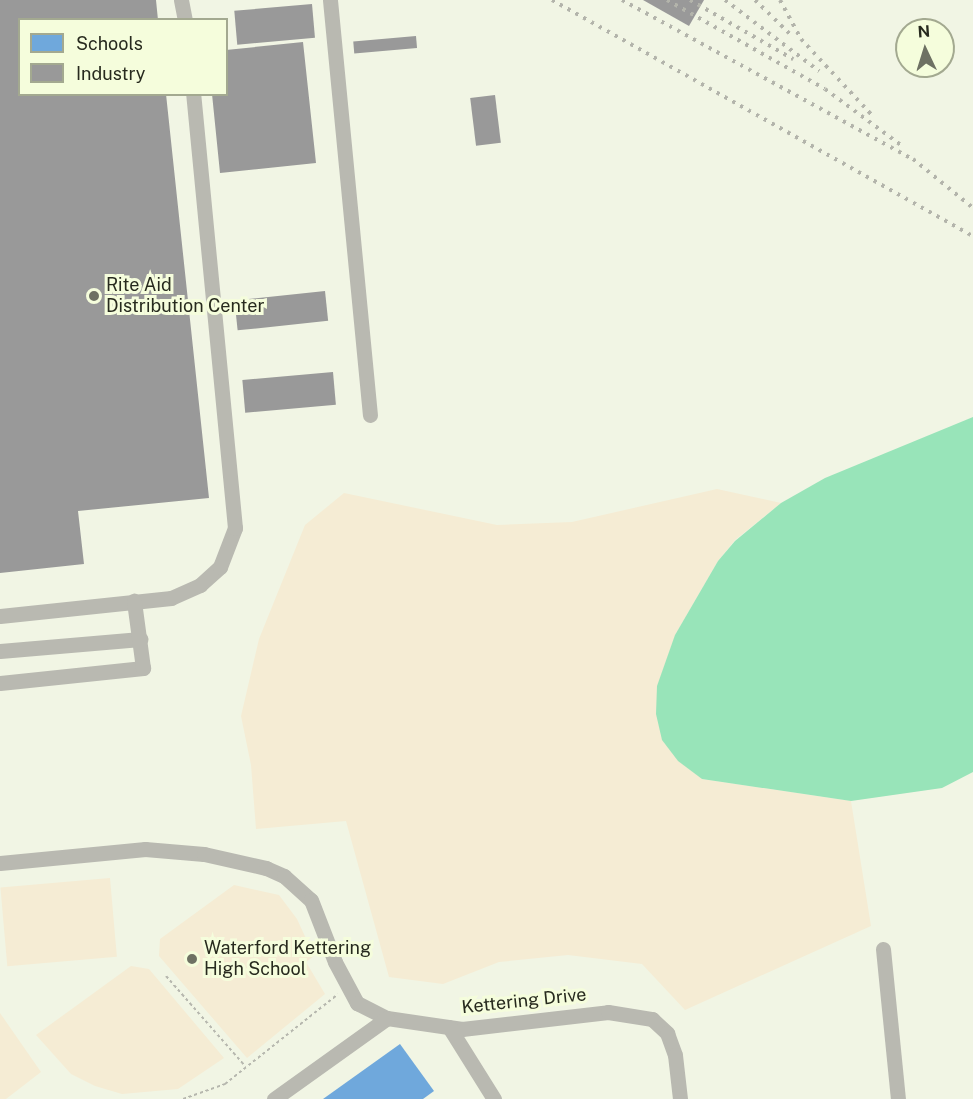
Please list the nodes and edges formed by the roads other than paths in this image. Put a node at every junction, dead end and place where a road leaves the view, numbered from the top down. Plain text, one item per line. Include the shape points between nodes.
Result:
1 (181, 0) edge
2 (330, 0) edge
3 (185, 18) edge
4 (193, 96) edge
5 (370, 415) dead end
6 (134, 601) junction
7 (0, 616) edge
8 (140, 639) junction
9 (0, 651) edge
10 (0, 683) edge
11 (0, 863) edge
12 (883, 949) dead end
13 (387, 1018) junction
14 (449, 1028) junction
15 (274, 1099) edge
16 (494, 1099) edge
17 (680, 1099) edge
18 (898, 1099) edge

1 - 3 street
2 - 5 street
4 - 6 street via 235,528 220,567 200,585 171,598
6 - 7 street
6 - 8 street
8 - 9 street
8 - 10 street via 143,668
11 - 13 street, Kettering Drive via 145,849 204,854 266,868 284,876 311,900 357,1004
12 - 18 street
13 - 14 street, Kettering Drive
13 - 15 street
14 - 16 street
14 - 17 street, Kettering Drive via 608,1012 652,1019 667,1033 675,1055

